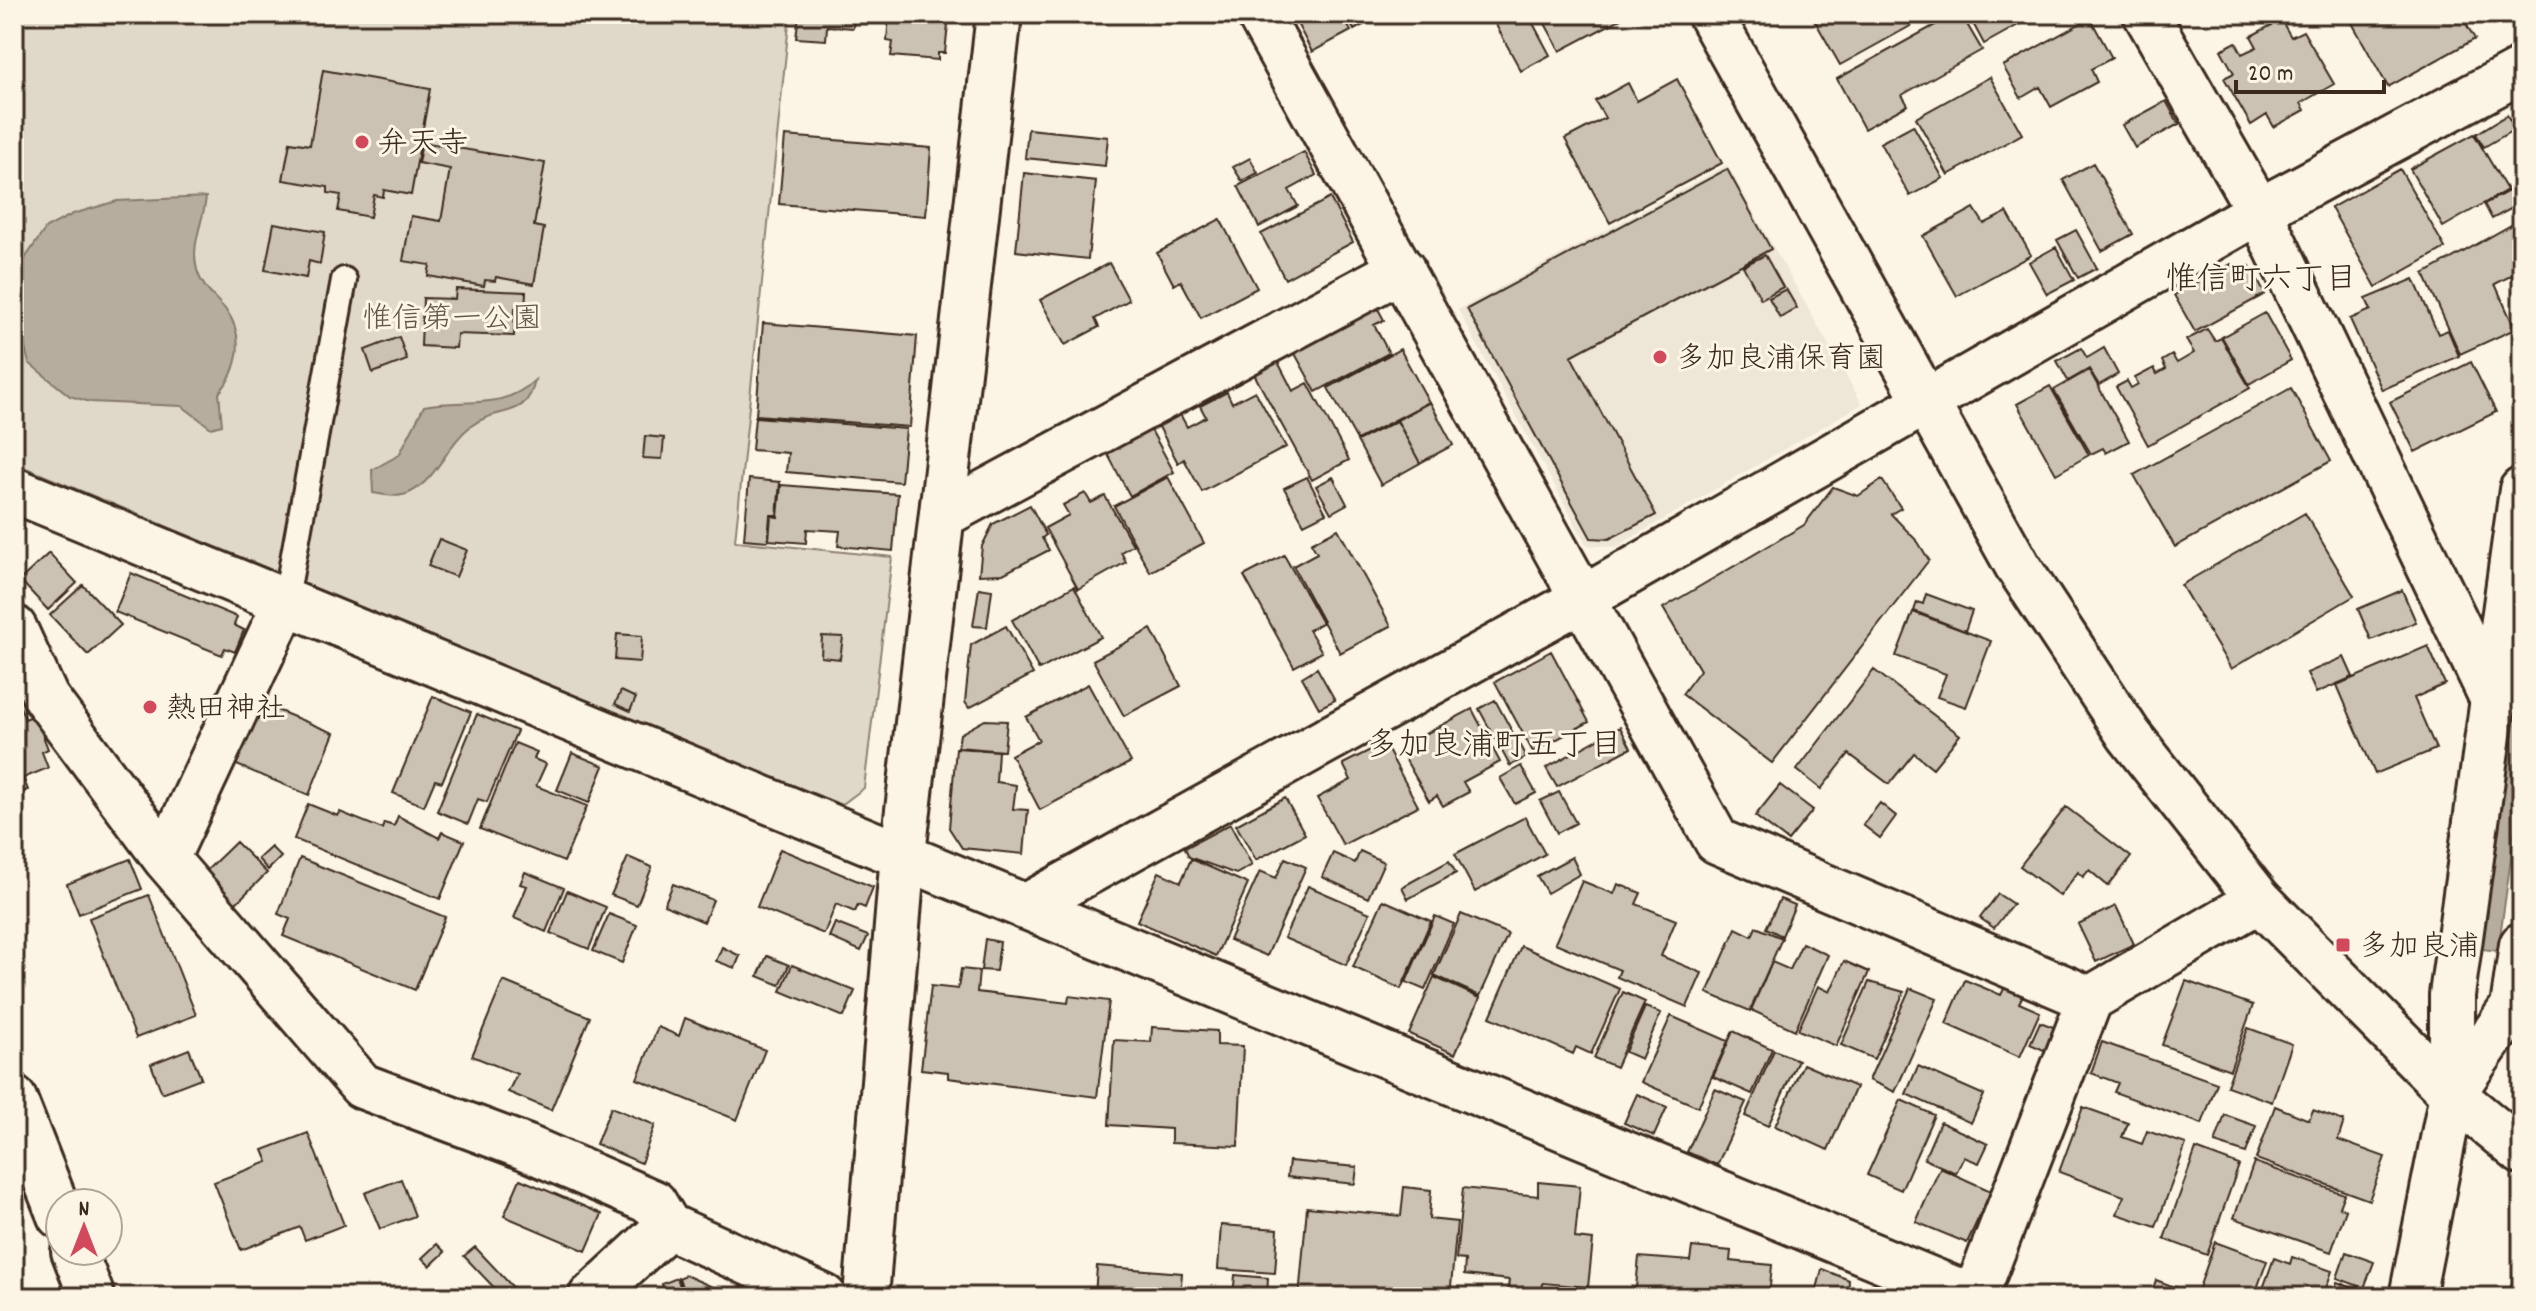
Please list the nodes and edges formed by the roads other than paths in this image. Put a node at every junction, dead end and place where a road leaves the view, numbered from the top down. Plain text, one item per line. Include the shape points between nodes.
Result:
1 (1259, 14) edge
2 (1710, 14) edge
3 (2146, 14) edge
4 (1006, 18) edge
5 (2522, 70) edge
6 (2259, 211) junction
7 (1402, 269) junction
8 (344, 280) dead end
9 (1926, 401) junction
10 (14, 490) edge
11 (2522, 490) edge
12 (943, 515) junction
13 (1584, 598) junction
14 (285, 604) junction
15 (14, 628) edge
16 (2492, 698) junction
17 (903, 854) junction
18 (166, 859) junction
19 (2259, 900) junction
20 (1025, 907) junction
21 (2522, 945) edge
22 (2090, 999) junction
23 (2517, 1007) edge
24 (2452, 1094) junction
25 (14, 1099) edge
26 (2522, 1152) edge
27 (49, 1187) edge
28 (668, 1226) junction
29 (80, 1267) edge
30 (92, 1297) edge
31 (591, 1297) edge
32 (824, 1297) edge
33 (866, 1297) edge
34 (1974, 1297) edge
35 (2412, 1297) edge

1 - 7 street
2 - 9 street
3 - 6 street
4 - 12 street
5 - 6 street
6 - 9 street
6 - 16 street
7 - 12 street
7 - 13 street
8 - 14 lane
9 - 13 street
9 - 19 street via 2017,565 2129,735
10 - 14 street
11 - 16 street
12 - 17 street
13 - 20 street
13 - 22 street via 1717,841
14 - 17 street
14 - 18 street
15 - 18 street via 46,698
16 - 24 street via 2452,995
17 - 20 street
17 - 33 street
18 - 28 street via 362,1086 525,1147 654,1203
19 - 22 street
19 - 24 street
20 - 34 street
21 - 23 street
22 - 34 street
23 - 24 street
24 - 26 street
24 - 35 street
25 - 27 street
28 - 31 street
28 - 32 street
29 - 30 street

